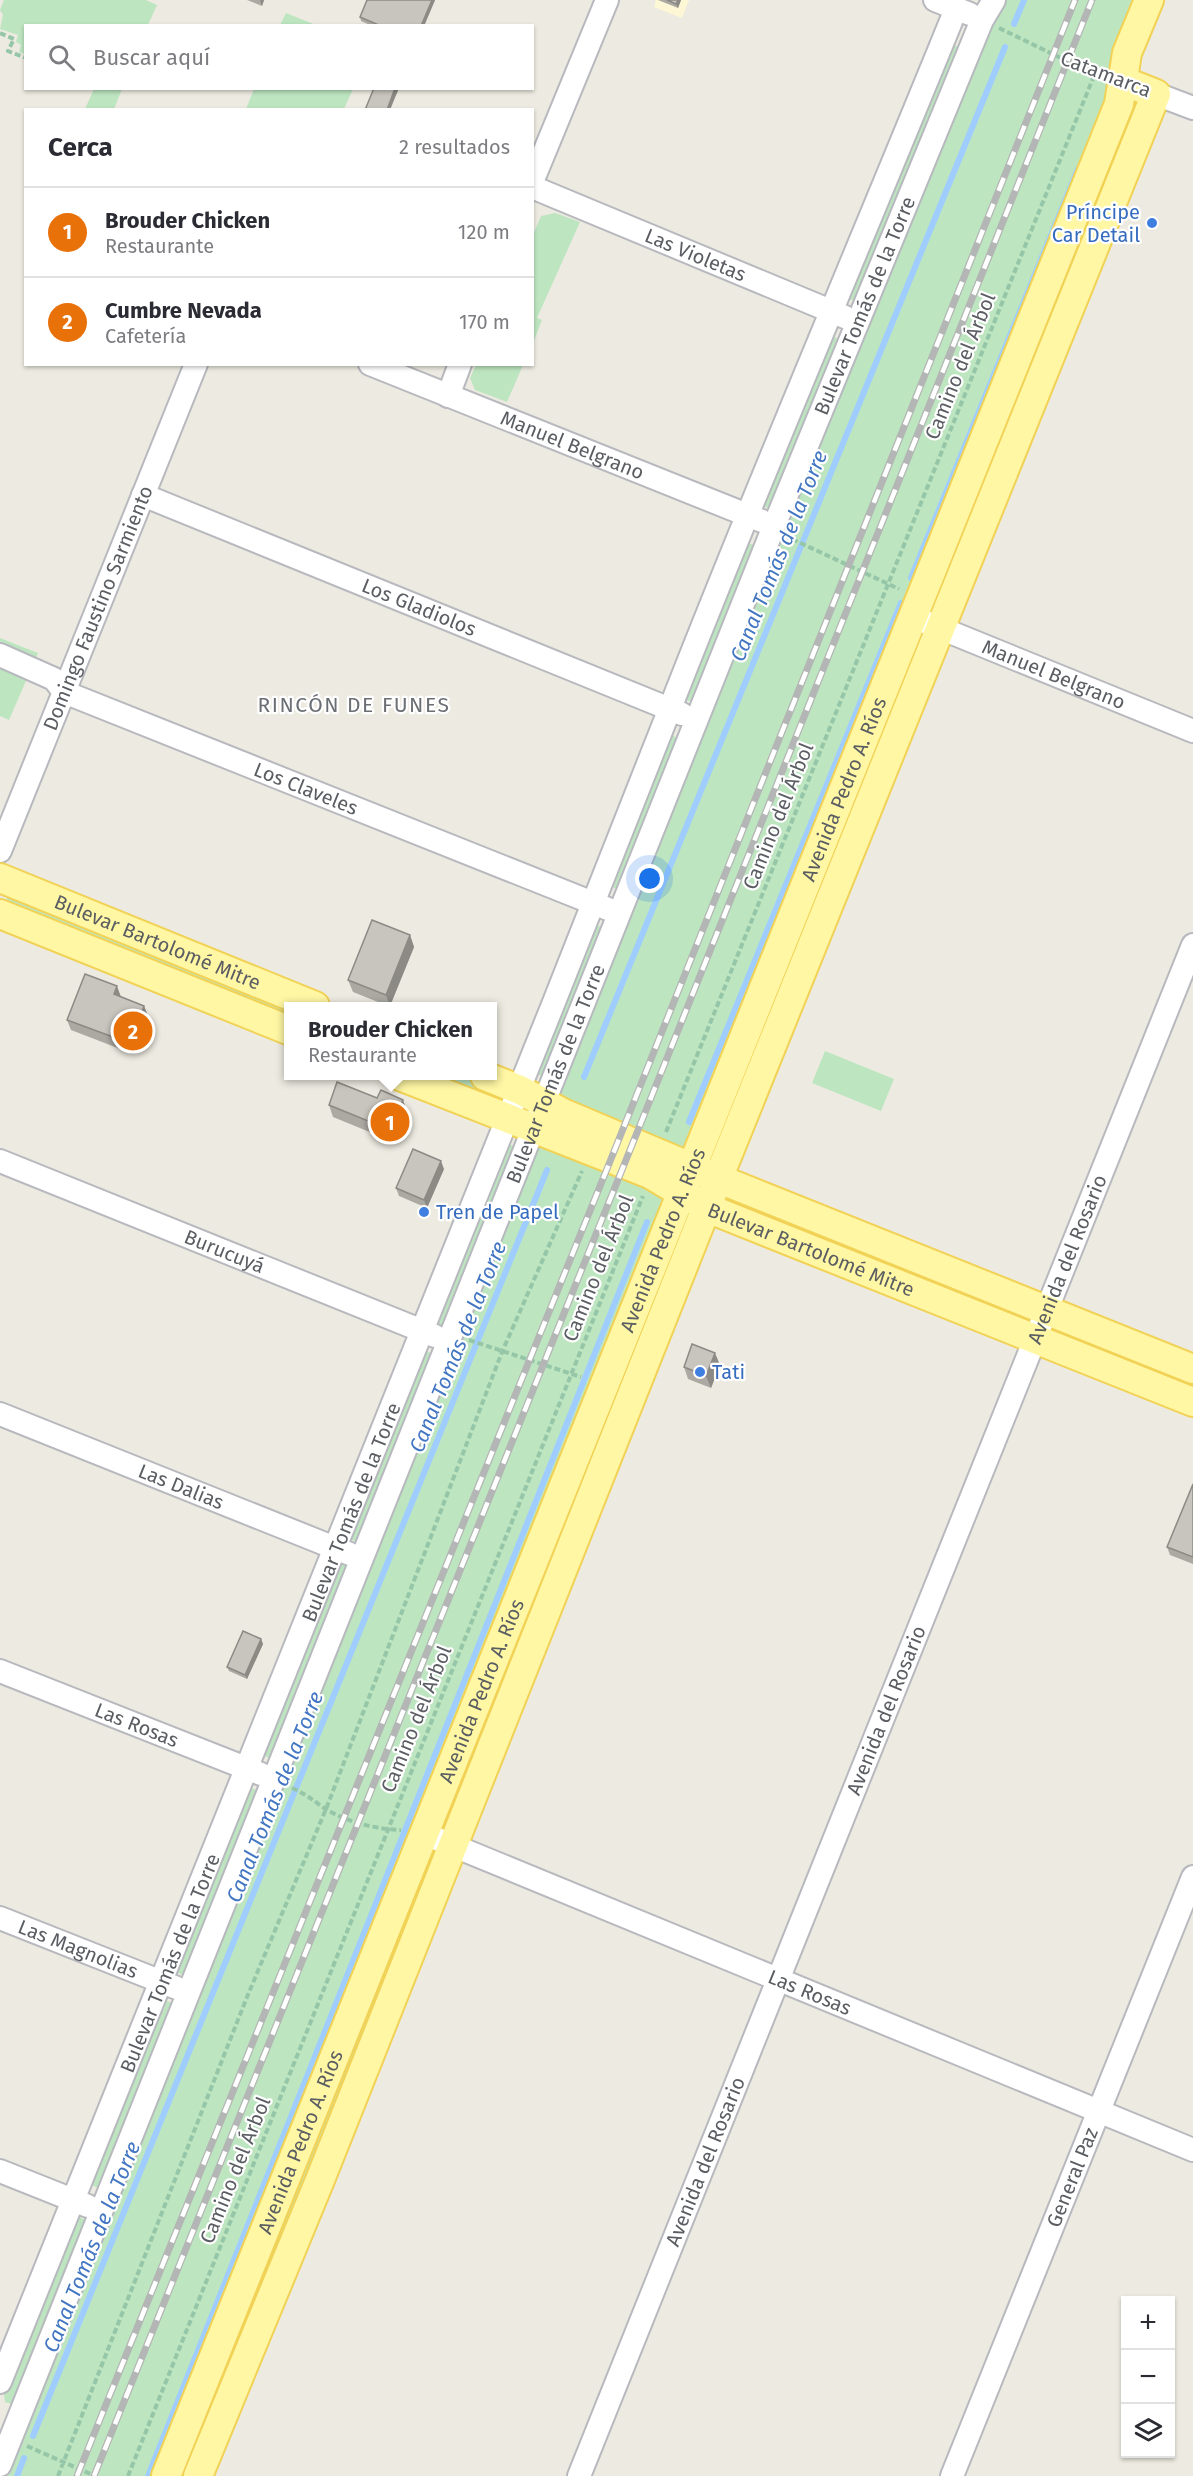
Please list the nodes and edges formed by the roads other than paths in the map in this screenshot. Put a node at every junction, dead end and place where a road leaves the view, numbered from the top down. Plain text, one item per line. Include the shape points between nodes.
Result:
1 (607, 0) edge
2 (935, 0) edge
3 (994, 0) edge
4 (1149, 0) edge
5 (956, 9) junction
6 (986, 10) edge
7 (1123, 81) junction
8 (1156, 94) junction
9 (1193, 108) edge
10 (534, 177) edge
11 (534, 188) edge
12 (832, 312) junction
13 (857, 322) junction
14 (195, 366) edge
15 (375, 366) edge
16 (459, 366) edge
17 (448, 396) junction
18 (143, 495) junction
19 (748, 516) junction
20 (774, 526) junction
21 (916, 608) junction
22 (940, 630) junction
23 (0, 655) edge
24 (64, 692) junction
25 (669, 709) junction
26 (697, 720) junction
27 (1193, 731) edge
28 (0, 851) edge
29 (0, 878) edge
30 (594, 904) junction
31 (0, 914) edge
32 (619, 914) junction
33 (1193, 945) edge
34 (305, 1002) edge
35 (284, 1028) edge
36 (410, 1080) edge
37 (494, 1080) edge
38 (520, 1090) junction
39 (540, 1116) junction
40 (507, 1119) junction
41 (0, 1161) edge
42 (654, 1163) junction
43 (692, 1167) junction
44 (719, 1179) junction
45 (681, 1194) junction
46 (707, 1208) junction
47 (1047, 1310) junction
48 (423, 1331) junction
49 (1035, 1339) junction
50 (459, 1341) junction
51 (1193, 1369) edge
52 (1193, 1402) edge
53 (0, 1414) edge
54 (336, 1549) junction
55 (361, 1558) junction
56 (0, 1671) edge
57 (248, 1769) junction
58 (281, 1783) junction
59 (412, 1832) junction
60 (453, 1846) junction
61 (1193, 1877) edge
62 (0, 1918) edge
63 (778, 1979) junction
64 (162, 1982) junction
65 (189, 1993) junction
66 (1099, 2111) junction
67 (1193, 2150) edge
68 (0, 2171) edge
69 (74, 2201) junction
70 (101, 2211) junction
71 (0, 2382) edge
72 (8, 2422) edge
73 (0, 2464) edge
74 (166, 2476) edge
75 (198, 2476) edge
76 (579, 2476) edge
77 (952, 2476) edge

1 - 10 street
2 - 5 street
3 - 6 street, Bulevar Tomás de la Torre
4 - 7 main road, Avenida Pedro A. Ríos via 1127,53
5 - 6 street via 979,5
5 - 12 street, Bulevar Tomás de la Torre
6 - 13 street, Bulevar Tomás de la Torre
7 - 8 main road, Catamarca
7 - 21 main road, Avenida Pedro A. Ríos via 1119,104
8 - 9 street, Catamarca
8 - 22 main road, Avenida Pedro A. Ríos
11 - 12 street, Las Violetas
12 - 13 street, Las Violetas
12 - 19 street, Bulevar Tomás de la Torre
13 - 20 street, Bulevar Tomás de la Torre
14 - 18 street, Domingo Faustino Sarmiento
15 - 17 street, Manuel Belgrano
16 - 17 street
17 - 19 street, Manuel Belgrano
18 - 24 street, Domingo Faustino Sarmiento
18 - 25 street, Los Gladiolos
19 - 20 street, Manuel Belgrano
19 - 25 street, Bulevar Tomás de la Torre
20 - 26 street, Bulevar Tomás de la Torre
21 - 22 street, Manuel Belgrano
21 - 43 main road, Avenida Pedro A. Ríos
22 - 27 street, Manuel Belgrano
22 - 44 main road, Avenida Pedro A. Ríos
23 - 24 street, Los Claveles via 54,679
24 - 28 street, Domingo Faustino Sarmiento
24 - 30 street, Los Claveles
25 - 26 street, Los Gladiolos
25 - 30 street, Bulevar Tomás de la Torre
26 - 32 street, Bulevar Tomás de la Torre
29 - 34 main road, Bulevar Bartolomé Mitre
30 - 32 street, Los Claveles
30 - 38 street, Bulevar Tomás de la Torre
31 - 35 main road, Bulevar Bartolomé Mitre
32 - 39 street, Bulevar Tomás de la Torre
33 - 47 street, Avenida del Rosario
36 - 40 main road, Bulevar Bartolomé Mitre
37 - 38 main road, Bulevar Bartolomé Mitre
38 - 39 main road, Bulevar Bartolomé Mitre
38 - 40 street, Bulevar Tomás de la Torre
39 - 40 main road, Bulevar Bartolomé Mitre
39 - 42 main road, Bulevar Bartolomé Mitre via 591,1151
39 - 42 main road, Bulevar Bartolomé Mitre via 565,1114
39 - 50 street, Bulevar Tomás de la Torre
40 - 48 street, Bulevar Tomás de la Torre
41 - 48 street, Burucuyá
42 - 43 main road, Bulevar Bartolomé Mitre
42 - 45 main road, Bulevar Bartolomé Mitre
43 - 44 main road, Bulevar Bartolomé Mitre
43 - 45 main road, Avenida Pedro A. Ríos
44 - 46 main road, Avenida Pedro A. Ríos
44 - 47 main road, Bulevar Bartolomé Mitre
45 - 46 main road, Bulevar Bartolomé Mitre
45 - 59 main road, Avenida Pedro A. Ríos
46 - 49 main road, Bulevar Bartolomé Mitre
46 - 60 main road, Avenida Pedro A. Ríos
47 - 49 street, Avenida del Rosario
47 - 51 main road, Bulevar Bartolomé Mitre
48 - 50 street, Burucuyá
48 - 54 street, Bulevar Tomás de la Torre
49 - 52 main road, Bulevar Bartolomé Mitre
49 - 63 street, Avenida del Rosario
50 - 55 street, Bulevar Tomás de la Torre
53 - 54 street, Las Dalias
54 - 55 street, Las Dalias
54 - 57 street, Bulevar Tomás de la Torre
55 - 58 street, Bulevar Tomás de la Torre
56 - 57 street, Las Rosas
57 - 58 street, Las Rosas
57 - 64 street, Bulevar Tomás de la Torre
58 - 65 street, Bulevar Tomás de la Torre
59 - 60 street, Las Rosas
59 - 74 main road, Avenida Pedro A. Ríos
60 - 63 street, Las Rosas
60 - 75 main road, Avenida Pedro A. Ríos
61 - 66 street, General Paz
62 - 64 street, Las Magnolias
63 - 66 street, Las Rosas
63 - 76 street, Avenida del Rosario
64 - 65 street, Las Magnolias
64 - 69 street, Bulevar Tomás de la Torre
65 - 70 street, Bulevar Tomás de la Torre
66 - 67 street, Las Rosas
66 - 77 street, General Paz
68 - 69 street
69 - 70 street
69 - 71 street, Bulevar Tomás de la Torre
70 - 72 street, Bulevar Tomás de la Torre
72 - 73 street, Bulevar Tomás de la Torre

